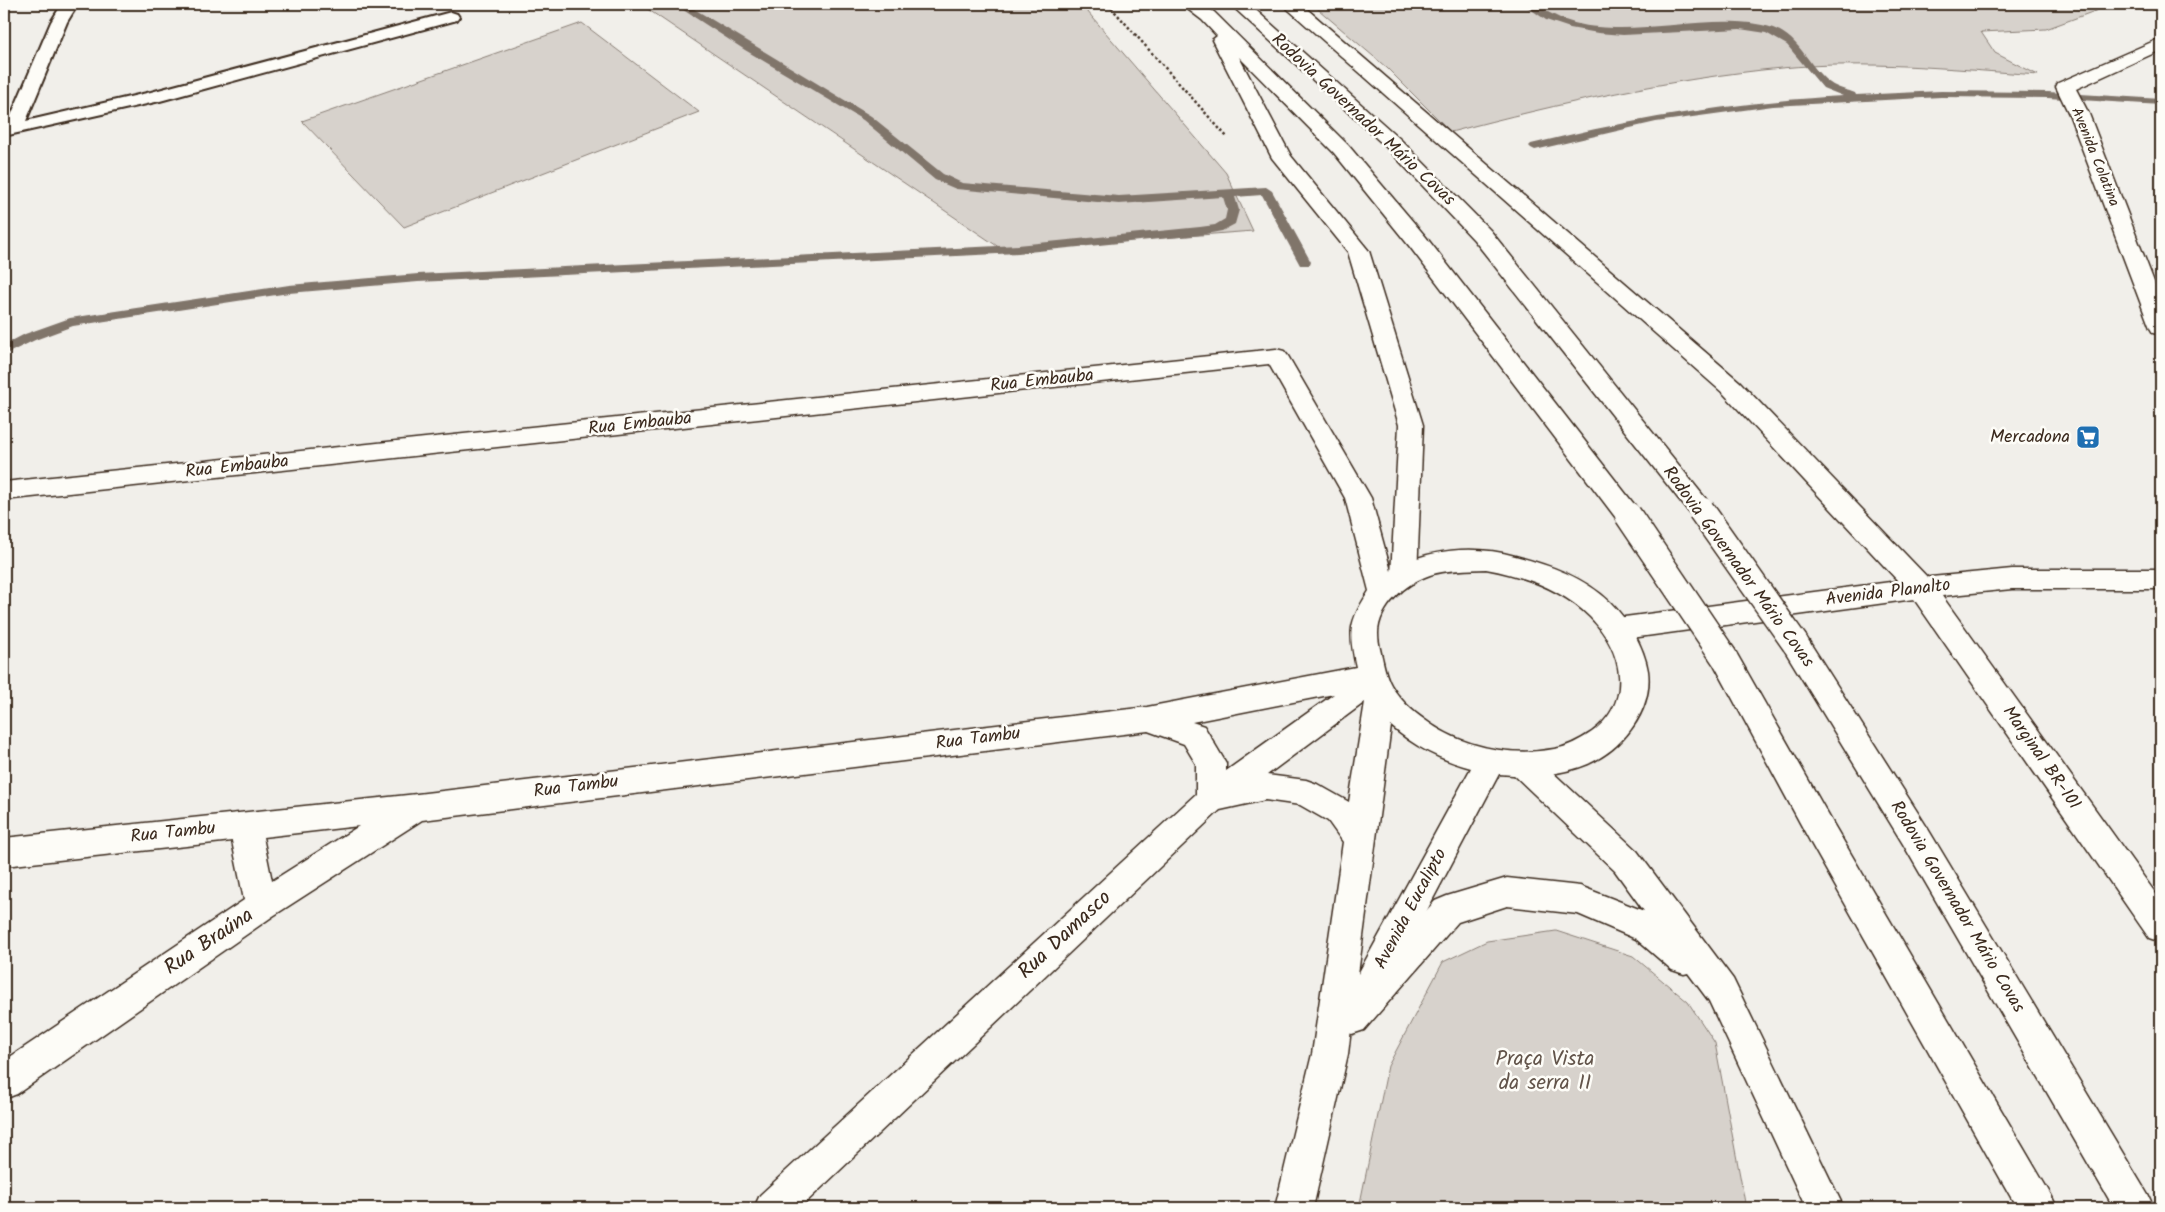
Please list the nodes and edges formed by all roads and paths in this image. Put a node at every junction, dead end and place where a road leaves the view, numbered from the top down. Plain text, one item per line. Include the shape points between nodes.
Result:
1 (70, 4) edge
2 (1108, 4) edge
3 (1190, 4) edge
4 (1239, 4) edge
5 (1291, 4) edge
6 (1208, 16) junction
7 (451, 17) dead end
8 (2161, 43) edge
9 (9, 130) edge
10 (1231, 141) dead end
11 (2161, 328) edge
12 (4, 492) edge
13 (2161, 579) edge
14 (1394, 584) junction
15 (1921, 588) junction
16 (1617, 629) junction
17 (1375, 684) junction
18 (1147, 719) junction
19 (1490, 762) junction
20 (1523, 764) junction
21 (1211, 798) junction
22 (417, 806) junction
23 (245, 825) junction
24 (1358, 839) junction
25 (4, 852) edge
26 (261, 906) junction
27 (2161, 927) edge
28 (1721, 990) junction
29 (1352, 1018) junction
30 (1330, 1054) junction
31 (4, 1082) edge
32 (773, 1208) edge
33 (1294, 1208) edge
34 (1825, 1208) edge
35 (2038, 1208) edge
36 (2135, 1208) edge

1 - 9 lane
2 - 10 path
3 - 6 street, Rodovia Governador Mário Covas
4 - 36 street, Rodovia Governador Mário Covas, bridge via 1393,143 1482,235 1701,510 1795,643 1914,834
5 - 15 street, Marginal BR-101 via 1732,388
6 - 14 street via 1282,158 1358,251 1411,425
6 - 35 street, Rodovia Governador Mário Covas, bridge via 1341,149 1418,242 1628,515 1724,657 1823,836
7 - 9 lane via 164,94
8 - 11 street, Avenida Colatina via 2064,86 2079,114
12 - 14 street, Rua Embauba via 1276,356 1358,498
13 - 15 street, Avenida Planalto via 2012,579
14 - 16 street via 1428,565 1456,560 1486,559 1517,564 1574,588 1598,607
14 - 17 street via 1370,611 1363,633
15 - 16 street, Avenida Planalto
15 - 27 street, Marginal BR-101
16 - 20 street via 1629,654 1635,678 1631,702 1620,725 1601,743 1575,757 1544,764
17 - 18 street, Rua Tambu
17 - 19 street via 1390,707 1414,728 1443,746
17 - 21 street, Rua Damasco
17 - 24 street, Avenida Eucalipto
18 - 21 street, Rua Tambu via 1194,735 1210,763
18 - 22 street, Rua Tambu
19 - 20 street
19 - 29 street, Avenida Eucalipto
20 - 28 street via 1626,862
21 - 24 street via 1265,787 1306,792 1339,812
21 - 32 street, Rua Damasco
22 - 23 street, Rua Tambu
22 - 26 street, Rua Braúna
23 - 25 street, Rua Tambu
23 - 26 street
24 - 30 street, Avenida Eucalipto
26 - 31 street, Rua Braúna
28 - 29 street via 1648,928 1580,900 1507,892 1447,911
28 - 34 street
29 - 30 street, Avenida Eucalipto
30 - 33 street, Avenida Eucalipto

